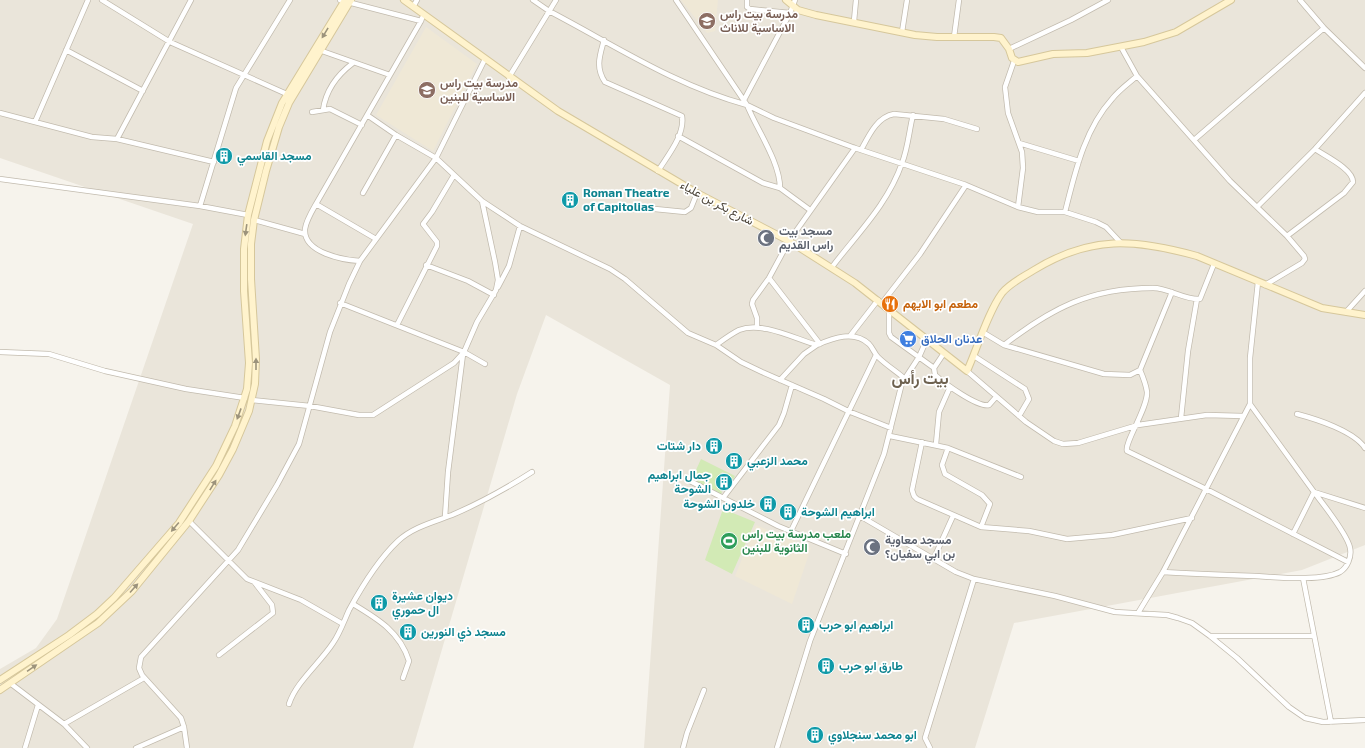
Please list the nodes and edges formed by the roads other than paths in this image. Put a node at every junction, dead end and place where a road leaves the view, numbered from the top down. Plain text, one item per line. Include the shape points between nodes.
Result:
1 (88, 0) edge
2 (102, 0) edge
3 (191, 0) edge
4 (290, 0) edge
5 (404, 0) edge
6 (417, 0) edge
7 (533, 0) edge
8 (556, 0) edge
9 (676, 0) edge
10 (747, 0) edge
11 (786, 0) edge
12 (856, 0) edge
13 (907, 0) edge
14 (959, 0) edge
15 (1108, 0) edge
16 (1231, 0) edge
17 (1300, 0) edge
18 (346, 1) edge
19 (794, 3) edge
20 (413, 7) junction
21 (549, 11) junction
22 (790, 13) junction
23 (425, 15) junction
24 (421, 21) junction
25 (854, 21) junction
26 (1324, 28) junction
27 (902, 32) junction
28 (954, 38) junction
29 (604, 40) junction
30 (170, 42) junction
31 (1121, 47) junction
32 (1008, 48) junction
33 (66, 50) junction
34 (322, 51) junction
35 (485, 60) junction
36 (1014, 61) junction
37 (353, 63) junction
38 (1365, 68) edge
39 (243, 75) junction
40 (390, 75) junction
41 (1137, 76) junction
42 (509, 77) junction
43 (143, 91) junction
44 (1365, 93) edge
45 (290, 96) junction
46 (744, 100) junction
47 (748, 106) junction
48 (323, 110) junction
49 (312, 112) dead end
50 (0, 114) edge
51 (367, 115) junction
52 (913, 115) junction
53 (35, 122) junction
54 (362, 125) junction
55 (977, 129) dead end
56 (396, 135) junction
57 (678, 136) junction
58 (117, 139) junction
59 (1194, 140) junction
60 (1019, 143) junction
61 (855, 148) junction
62 (1314, 149) junction
63 (861, 150) junction
64 (436, 158) junction
65 (1079, 161) junction
66 (214, 162) junction
67 (902, 163) junction
68 (658, 171) junction
69 (454, 175) junction
70 (0, 179) edge
71 (966, 185) junction
72 (780, 188) junction
73 (363, 193) dead end
74 (698, 193) junction
75 (482, 201) junction
76 (316, 204) junction
77 (200, 206) junction
78 (1018, 207) junction
79 (1257, 207) junction
80 (655, 209) dead end
81 (810, 210) junction
82 (1065, 212) junction
83 (248, 215) junction
84 (254, 220) junction
85 (520, 226) junction
86 (305, 234) junction
87 (1287, 236) junction
88 (376, 239) junction
89 (789, 241) junction
90 (1121, 243) junction
91 (360, 261) junction
92 (1214, 264) junction
93 (426, 266) junction
94 (832, 267) junction
95 (769, 278) junction
96 (1258, 282) junction
97 (1265, 285) junction
98 (1365, 291) edge
99 (1172, 292) junction
100 (495, 293) junction
101 (1197, 299) junction
102 (880, 302) junction
103 (340, 303) junction
104 (889, 309) junction
105 (1346, 312) junction
106 (1365, 315) edge
107 (397, 325) junction
108 (756, 328) junction
109 (984, 333) junction
110 (850, 336) junction
111 (927, 339) junction
112 (818, 344) junction
113 (716, 345) junction
114 (1004, 345) junction
115 (0, 352) edge
116 (464, 352) junction
117 (944, 353) junction
118 (876, 355) junction
119 (974, 356) junction
120 (919, 357) junction
121 (485, 364) dead end
122 (934, 368) junction
123 (1140, 370) junction
124 (967, 371) junction
125 (904, 378) junction
126 (780, 380) junction
127 (792, 385) junction
128 (950, 387) junction
129 (996, 397) junction
130 (245, 398) junction
131 (252, 400) junction
132 (1250, 404) junction
133 (310, 406) junction
134 (848, 411) junction
135 (1297, 414) dead end
136 (1019, 416) junction
137 (1244, 416) junction
138 (1181, 418) junction
139 (1138, 425) junction
140 (891, 428) junction
141 (890, 436) junction
142 (922, 442) junction
143 (936, 444) junction
144 (948, 448) junction
145 (1365, 448) edge
146 (532, 472) dead end
147 (1021, 478) dead end
148 (690, 481) dead end
149 (1206, 489) junction
150 (1314, 492) junction
151 (723, 498) junction
152 (1365, 508) edge
153 (860, 516) junction
154 (953, 516) junction
155 (445, 517) junction
156 (1192, 518) junction
157 (189, 521) junction
158 (981, 527) junction
159 (791, 531) junction
160 (1293, 534) junction
161 (846, 554) junction
162 (934, 558) junction
163 (228, 561) junction
164 (1348, 562) junction
165 (1163, 572) junction
166 (1303, 578) junction
167 (974, 579) junction
168 (255, 583) junction
169 (353, 604) junction
170 (1138, 613) junction
171 (343, 624) junction
172 (1210, 636) junction
173 (1314, 636) junction
174 (219, 655) dead end
175 (144, 678) junction
176 (403, 678) dead end
177 (0, 680) edge
178 (10, 683) junction
179 (0, 690) edge
180 (704, 690) dead end
181 (289, 704) dead end
182 (38, 705) junction
183 (1365, 720) edge
184 (1331, 722) junction
185 (64, 724) junction
186 (184, 727) junction
187 (925, 738) junction
188 (25, 748) edge
189 (87, 748) edge
190 (136, 748) edge
191 (187, 748) edge
192 (683, 748) edge
193 (777, 748) edge
194 (922, 748) edge
195 (930, 748) edge

1 - 33 street
2 - 30 street
3 - 30 street
4 - 39 street
5 - 20 street, شارع بكر بن علياء
6 - 20 street
7 - 21 street
8 - 21 street
9 - 46 street
10 - 22 street via 747,7 750,9
11 - 19 street
12 - 25 street
13 - 27 street
14 - 28 street
15 - 32 street via 1071,20
16 - 31 street via 1176,32
17 - 26 street
18 - 24 street
18 - 34 street
18 -> 45 street
19 - 22 street
19 - 25 street via 816,15
20 - 23 street, شارع بكر بن علياء
21 - 29 street
21 - 42 street
22 - 46 street
23 - 24 street
23 - 35 street, شارع بكر بن علياء
24 - 40 street
25 - 27 street
26 - 38 street
26 - 59 street
27 - 28 street
28 - 32 street via 1001,38
29 - 47 street via 696,89
29 - 57 street via 598,64 600,75 605,82 677,112 682,116 683,122
30 - 39 street
30 - 43 street
31 - 36 street
31 - 41 street
32 - 36 street
33 - 43 street
33 - 53 street
34 - 37 street
34 - 45 street
35 - 42 street, شارع بكر بن علياء
35 - 64 street
36 - 60 street via 1005,87 1008,113
37 - 40 street
37 - 48 street via 334,80 324,101
39 - 45 street
39 - 66 street via 236,88
40 - 51 street
41 - 59 street
41 - 65 street via 1113,97 1101,112
42 - 68 street, شارع بكر بن علياء via 558,111
43 - 58 street
44 - 62 street
45 - 83 street via 270,132
45 - 84 street via 266,170
46 - 47 street
47 - 61 street
47 - 72 street via 774,164
48 - 49 street
48 - 54 street via 330,110
50 - 53 street
51 - 54 street
51 - 56 street
52 - 55 street via 944,119
52 - 63 street via 887,115 869,135
52 - 67 street
53 - 58 street via 92,137
54 - 76 street
56 - 64 street
56 - 73 street
57 - 68 street
57 - 72 street via 763,183
58 - 66 street
59 - 79 street
60 - 65 street
60 - 78 street via 1023,168
61 - 63 street
61 - 81 street
62 - 79 street
62 - 87 street via 1348,171 1353,182 1344,193
63 - 67 street
64 - 69 street
64 - 88 street
65 - 82 street
66 - 77 street
67 - 71 street
67 - 94 street via 876,214
68 - 74 street, شارع بكر بن علياء
69 - 75 street
69 - 93 street via 423,224 437,246
70 - 77 street
71 - 78 street
71 - 102 street via 920,254
72 - 81 street
74 - 80 street via 691,208 685,212
74 - 89 street, شارع بكر بن علياء
75 - 85 street
75 - 100 street via 498,280
76 - 86 street via 306,223
76 - 88 street
77 - 83 street
78 - 82 street via 1038,212
79 - 87 street
81 - 89 street
82 - 90 street via 1106,227
83 -> 130 street via 243,267 249,363
84 - 86 street
131 -> 84 street via 256,373 251,267
85 - 100 street via 509,266
85 - 113 street via 625,279 678,326 696,338
86 - 91 street via 312,244 325,254 339,259
87 - 97 street via 1305,259
88 - 91 street
89 - 94 street, شارع بكر بن علياء
89 - 95 street
90 - 92 street via 1178,251
90 - 109 street via 1098,244 1076,250 1015,281 1002,294
91 - 103 street
92 - 96 street
92 - 101 street via 1202,297
93 - 100 street
93 - 107 street
94 - 102 street, شارع بكر بن علياء
95 - 108 street via 752,301 757,318
95 - 112 street
96 - 97 street
96 - 132 street via 1250,358
97 - 105 street via 1322,308
98 - 105 street
99 - 101 street
99 - 114 street via 1153,288 1091,295 1056,310
99 - 123 street
100 - 116 street via 477,322
101 - 138 street
102 - 104 street, شارع بكر بن علياء
102 - 110 street
103 - 107 street
103 - 133 street
104 - 111 street, شارع بكر بن علياء
104 - 120 street via 890,335
105 - 106 street
107 - 116 street
108 - 112 street via 779,331 794,339
108 - 113 street via 740,330
109 - 114 street
109 - 119 street
110 - 112 street via 829,339
110 - 118 street via 866,342
111 - 117 street, شارع بكر بن علياء
111 - 120 street
112 - 126 street via 804,354
113 - 126 street via 741,362
114 - 123 street via 1104,374 1130,375
115 - 130 street via 49,354 112,373 197,392
116 - 121 street
116 - 133 street via 454,363 377,414 359,415
116 - 155 street via 448,472
117 - 122 street
117 - 124 street, شارع بكر بن علياء
118 - 125 street
118 - 134 street
119 - 124 street
119 - 136 street via 1024,389 1028,400
120 - 122 street
120 - 125 street
122 - 128 street via 935,375
123 - 139 street via 1147,393
124 - 129 street
125 - 140 street
126 - 127 street
127 - 134 street
127 - 151 street via 779,425
128 - 129 street via 986,406
128 - 143 street via 939,412
129 - 136 street
130 -> 177 street via 216,466 200,492 179,523 125,586 79,628
131 - 133 street
157 -> 131 street via 233,449
132 - 137 street
132 - 150 street
133 - 163 street via 293,456 247,537
134 - 140 street
134 - 159 street
135 - 145 street via 1357,438
136 - 139 street via 1054,441 1063,444 1078,443
137 - 138 street via 1212,414
137 - 149 street
138 - 139 street
139 - 149 street via 1126,446 1127,451
140 - 141 street
141 - 142 street
141 - 153 street
142 - 143 street
142 - 154 street via 912,490 914,496 917,500
143 - 144 street
144 - 147 street
144 - 158 street via 942,465 945,474 982,495 990,504
146 - 155 street via 506,488
148 - 151 street
149 - 156 street
149 - 160 street
150 - 152 street
150 - 160 street
150 - 164 street via 1348,542
151 - 159 street
153 - 161 street
153 - 162 street
154 - 158 street
154 - 162 street
155 - 169 street via 414,529 399,540 384,556
156 - 158 street via 1112,535 1071,539 1029,531
156 - 165 street
157 - 163 street
178 -> 157 street via 105,617 140,581
159 - 161 street
160 - 164 street
161 - 193 street via 810,642
162 - 167 street via 956,572
163 - 168 street
163 - 175 street via 144,653 139,668
164 - 166 street via 1340,572 1332,575
165 - 166 street
165 - 170 street
166 - 173 street
167 - 170 street via 1115,612
167 - 187 street
168 - 171 street via 301,600
168 - 174 street via 272,605 274,613
169 - 171 street
169 - 176 street via 387,625 401,642 410,661
170 - 172 street via 1178,618
171 - 181 street via 328,651 298,686
172 - 173 street
172 - 184 street via 1298,714 1315,721
173 - 184 street
175 - 185 street
175 - 186 street via 179,715
178 - 179 street
178 - 182 street
180 - 192 street
182 - 185 street
182 - 188 street
183 - 184 street
185 - 189 street
186 - 190 street
186 - 191 street
187 - 194 street
187 - 195 street

